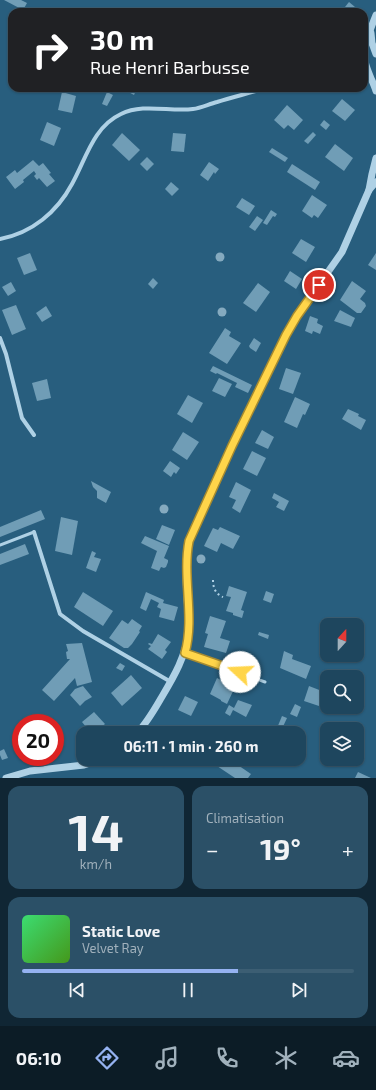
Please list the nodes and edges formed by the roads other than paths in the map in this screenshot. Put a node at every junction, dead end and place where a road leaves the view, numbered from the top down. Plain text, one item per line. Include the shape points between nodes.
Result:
1 (376, 15) edge
2 (370, 32) junction
3 (368, 38) edge
4 (376, 54) edge
5 (368, 71) edge
6 (376, 91) edge
7 (252, 92) edge
8 (376, 158) edge
9 (376, 182) edge
10 (369, 190) junction
11 (0, 239) edge
12 (0, 338) edge
13 (34, 435) dead end
14 (34, 532) joint
15 (0, 545) edge
16 (185, 653) junction
17 (170, 682) junction
18 (265, 682) dead end
19 (142, 726) edge
20 (76, 766) edge
21 (6, 778) edge

1 - 2 street
2 - 3 street
2 - 4 street
5 - 6 street
7 - 11 street via 194,109 136,110 121,114 106,124 93,141 72,184 53,212 28,230
8 - 10 street
9 - 10 street
10 - 16 street via 342,252 286,335 189,541 186,556 190,630
12 - 13 street via 22,418
14 - 15 lane
14 - 17 street via 60,614 83,631
16 - 17 street
16 - 18 lane
17 - 19 street
20 - 21 street via 30,771

